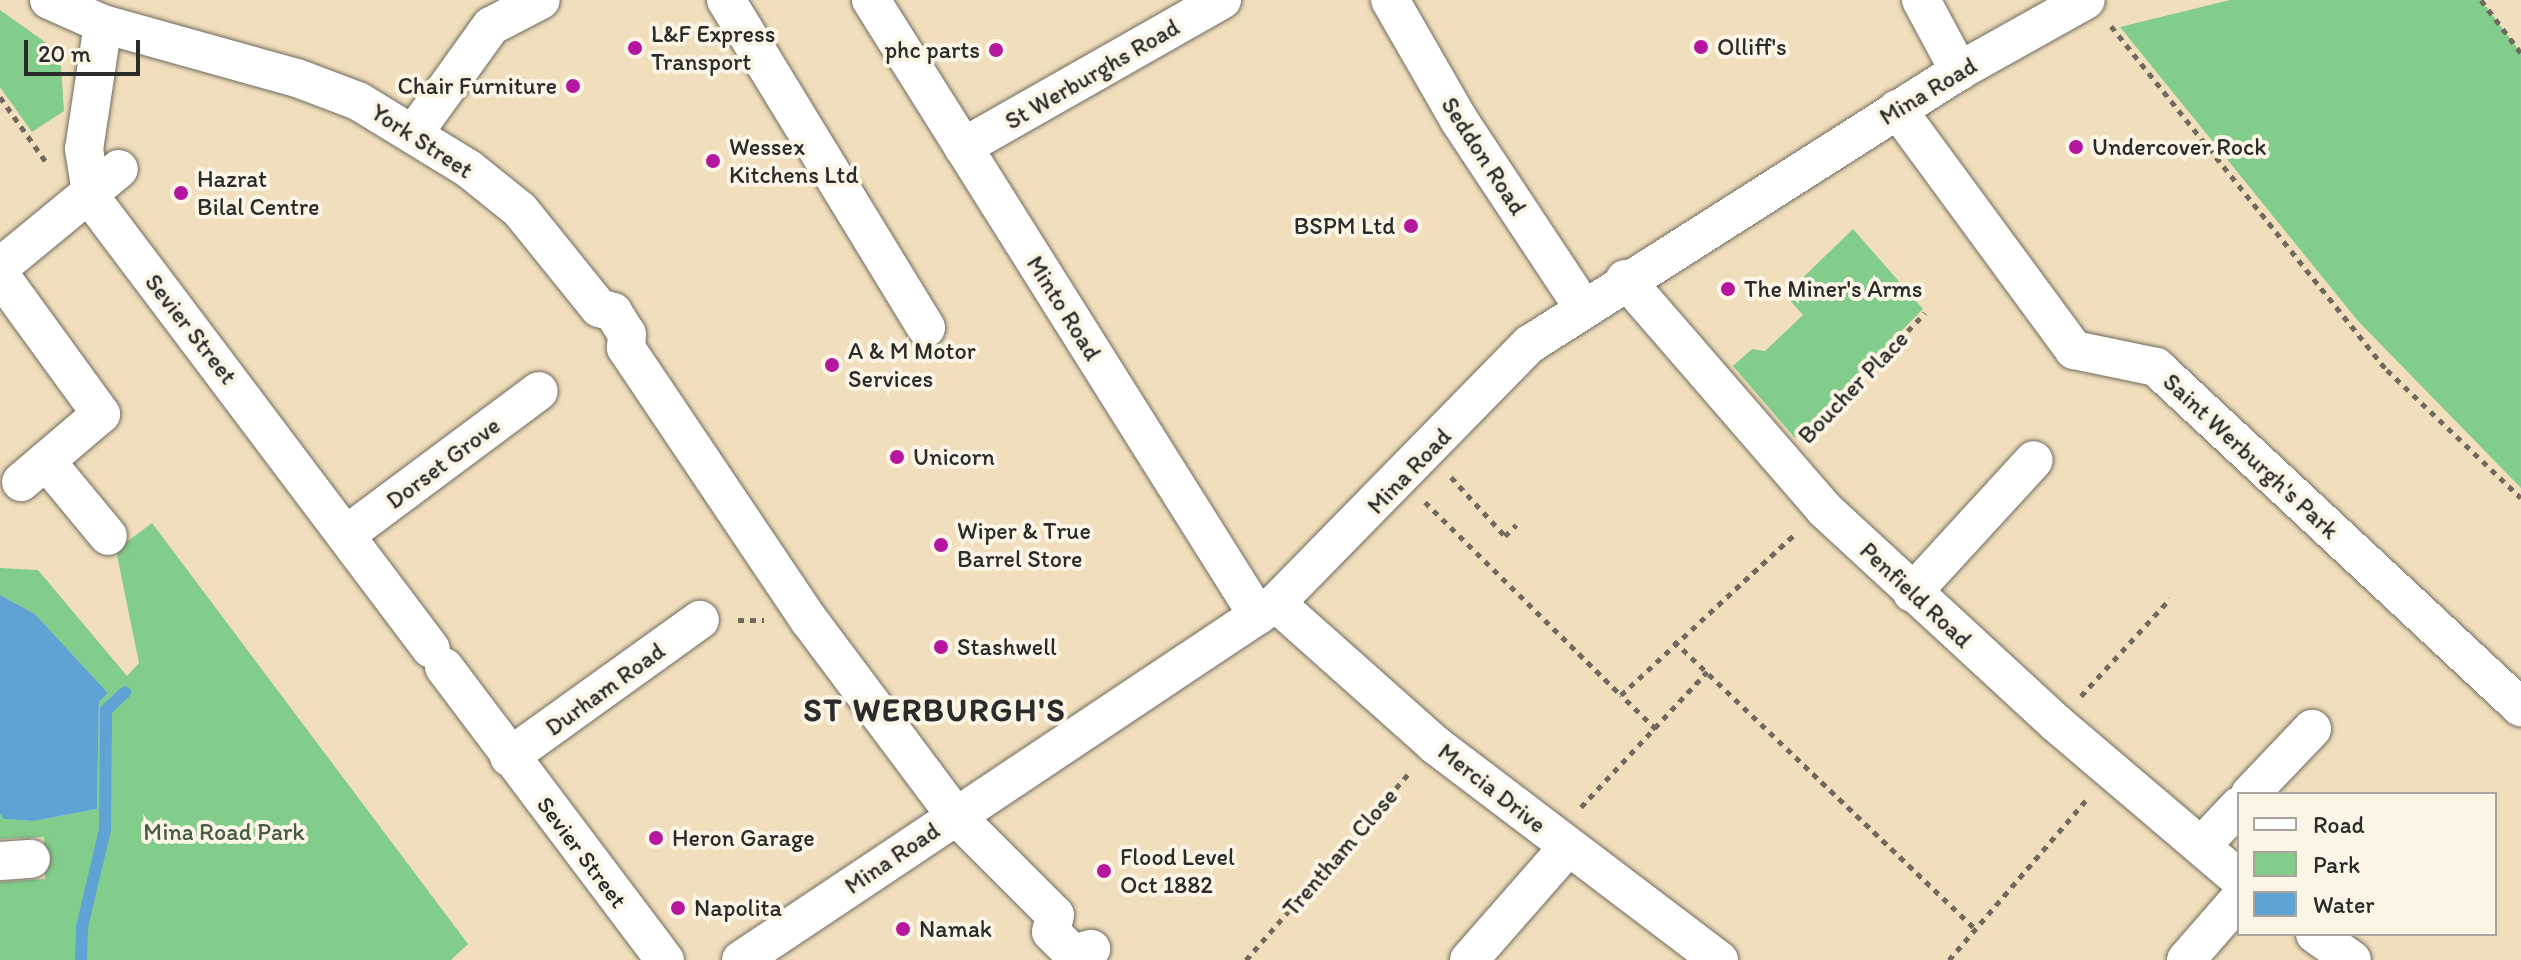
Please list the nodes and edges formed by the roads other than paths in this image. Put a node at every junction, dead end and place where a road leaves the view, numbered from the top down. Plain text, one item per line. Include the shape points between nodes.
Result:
1 (49, 0) edge
2 (541, 0) edge
3 (726, 0) edge
4 (871, 0) edge
5 (1221, 0) edge
6 (1390, 0) edge
7 (1921, 0) edge
8 (2097, 12) edge
9 (103, 24) junction
10 (1959, 71) junction
11 (1897, 109) junction
12 (414, 133) junction
13 (963, 147) junction
14 (95, 190) junction
15 (0, 267) edge
16 (0, 275) edge
17 (1625, 279) junction
18 (1584, 309) junction
19 (926, 328) dead end
20 (539, 391) dead end
21 (2034, 460) dead end
22 (347, 534) junction
23 (108, 536) dead end
24 (1912, 593) junction
25 (1267, 609) junction
26 (700, 620) road end
27 (2521, 707) edge
28 (2312, 729) dead end
29 (509, 757) junction
30 (2252, 792) edge
31 (2237, 808) edge
32 (955, 815) junction
33 (1560, 842) junction
34 (2202, 845) junction
35 (2237, 877) edge
36 (2237, 901) edge
37 (2318, 936) edge
38 (1097, 955) edge
39 (665, 960) edge
40 (741, 960) edge
41 (1469, 960) edge
42 (1719, 960) edge
43 (2186, 960) edge
44 (2352, 960) edge

1 - 9 street
2 - 12 street via 491,26
3 - 19 street
4 - 13 street, Minto Road
5 - 13 street, St Werburghs Road
6 - 18 street, Seddon Road via 1459,120
7 - 10 street
8 - 10 street, Mina Road
9 - 12 street, York Street via 297,78 358,101
9 - 14 street, Sevier Street via 84,149
10 - 11 street, Mina Road
11 - 17 street, Mina Road
11 - 27 street, Saint Werburgh's Park via 2074,350 2156,367
12 - 32 street, York Street via 520,210 599,308 596,320 611,345 626,348 809,620
13 - 25 street, Minto Road
14 - 15 street
14 - 22 street, Sevier Street
16 - 23 street via 101,414 33,472
17 - 18 street, Mina Road
17 - 24 street, Penfield Road via 1824,509
18 - 25 street, Mina Road via 1530,344 1415,466
20 - 22 street, Dorset Grove
21 - 24 street
22 - 29 street, Sevier Street
24 - 34 street, Penfield Road
25 - 32 street, Mina Road
25 - 33 street, Mercia Drive
26 - 29 street, Durham Road
28 - 30 street
29 - 39 street, Sevier Street
31 - 34 street
32 - 38 street, York Street via 1055,915 1074,913 1093,932
32 - 40 street, Mina Road
33 - 41 street
33 - 42 street, Mercia Drive
34 - 35 street, Penfield Road
36 - 43 street
37 - 44 street

